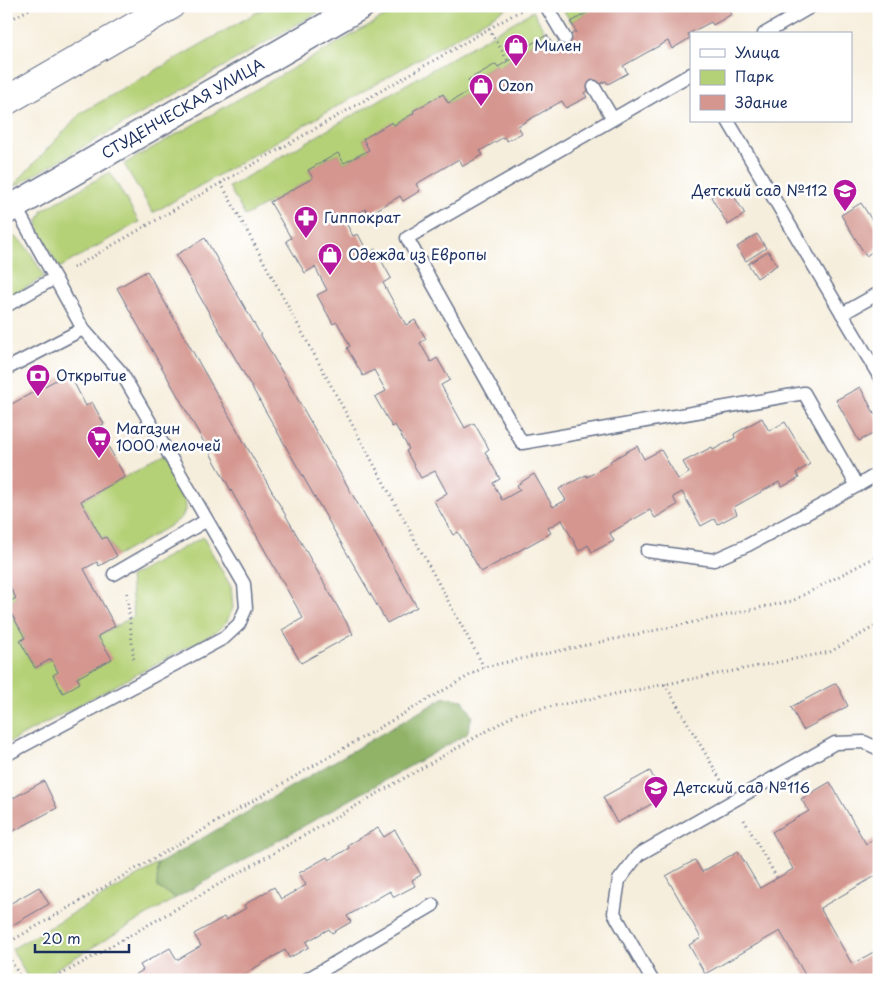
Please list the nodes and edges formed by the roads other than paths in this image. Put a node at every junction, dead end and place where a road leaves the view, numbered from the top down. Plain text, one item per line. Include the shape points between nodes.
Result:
1 (170, 6) edge
2 (361, 6) edge
3 (546, 6) edge
4 (812, 6) edge
5 (767, 32) edge
6 (565, 38) dead end
7 (690, 75) edge
8 (594, 87) dead end
9 (6, 100) edge
10 (613, 119) junction
11 (729, 122) edge
12 (11, 209) edge
13 (55, 278) junction
14 (879, 293) edge
15 (6, 306) edge
16 (842, 314) junction
17 (84, 328) junction
18 (6, 370) edge
19 (879, 376) edge
20 (879, 473) edge
21 (857, 486) junction
22 (208, 520) junction
23 (647, 551) dead end
24 (119, 571) road end
25 (879, 749) edge
26 (6, 755) edge
27 (433, 905) dead end
28 (306, 980) edge
29 (652, 980) edge

1 - 9 main road
2 - 12 street, СТУДЕНЧЕСКАЯ УЛИЦА
3 - 6 lane
4 - 5 lane
7 - 10 lane
8 - 10 lane
10 - 21 lane via 407,238 522,443 804,393
11 - 16 lane
12 - 13 lane
13 - 15 lane
13 - 17 lane
14 - 16 lane
16 - 19 lane
17 - 18 lane
17 - 22 lane via 121,372
20 - 21 lane
21 - 23 lane via 714,560
22 - 24 lane
22 - 26 lane via 244,584 246,608 239,624 224,638
25 - 29 lane via 864,742 835,743 638,855 619,880 614,913
27 - 28 lane

